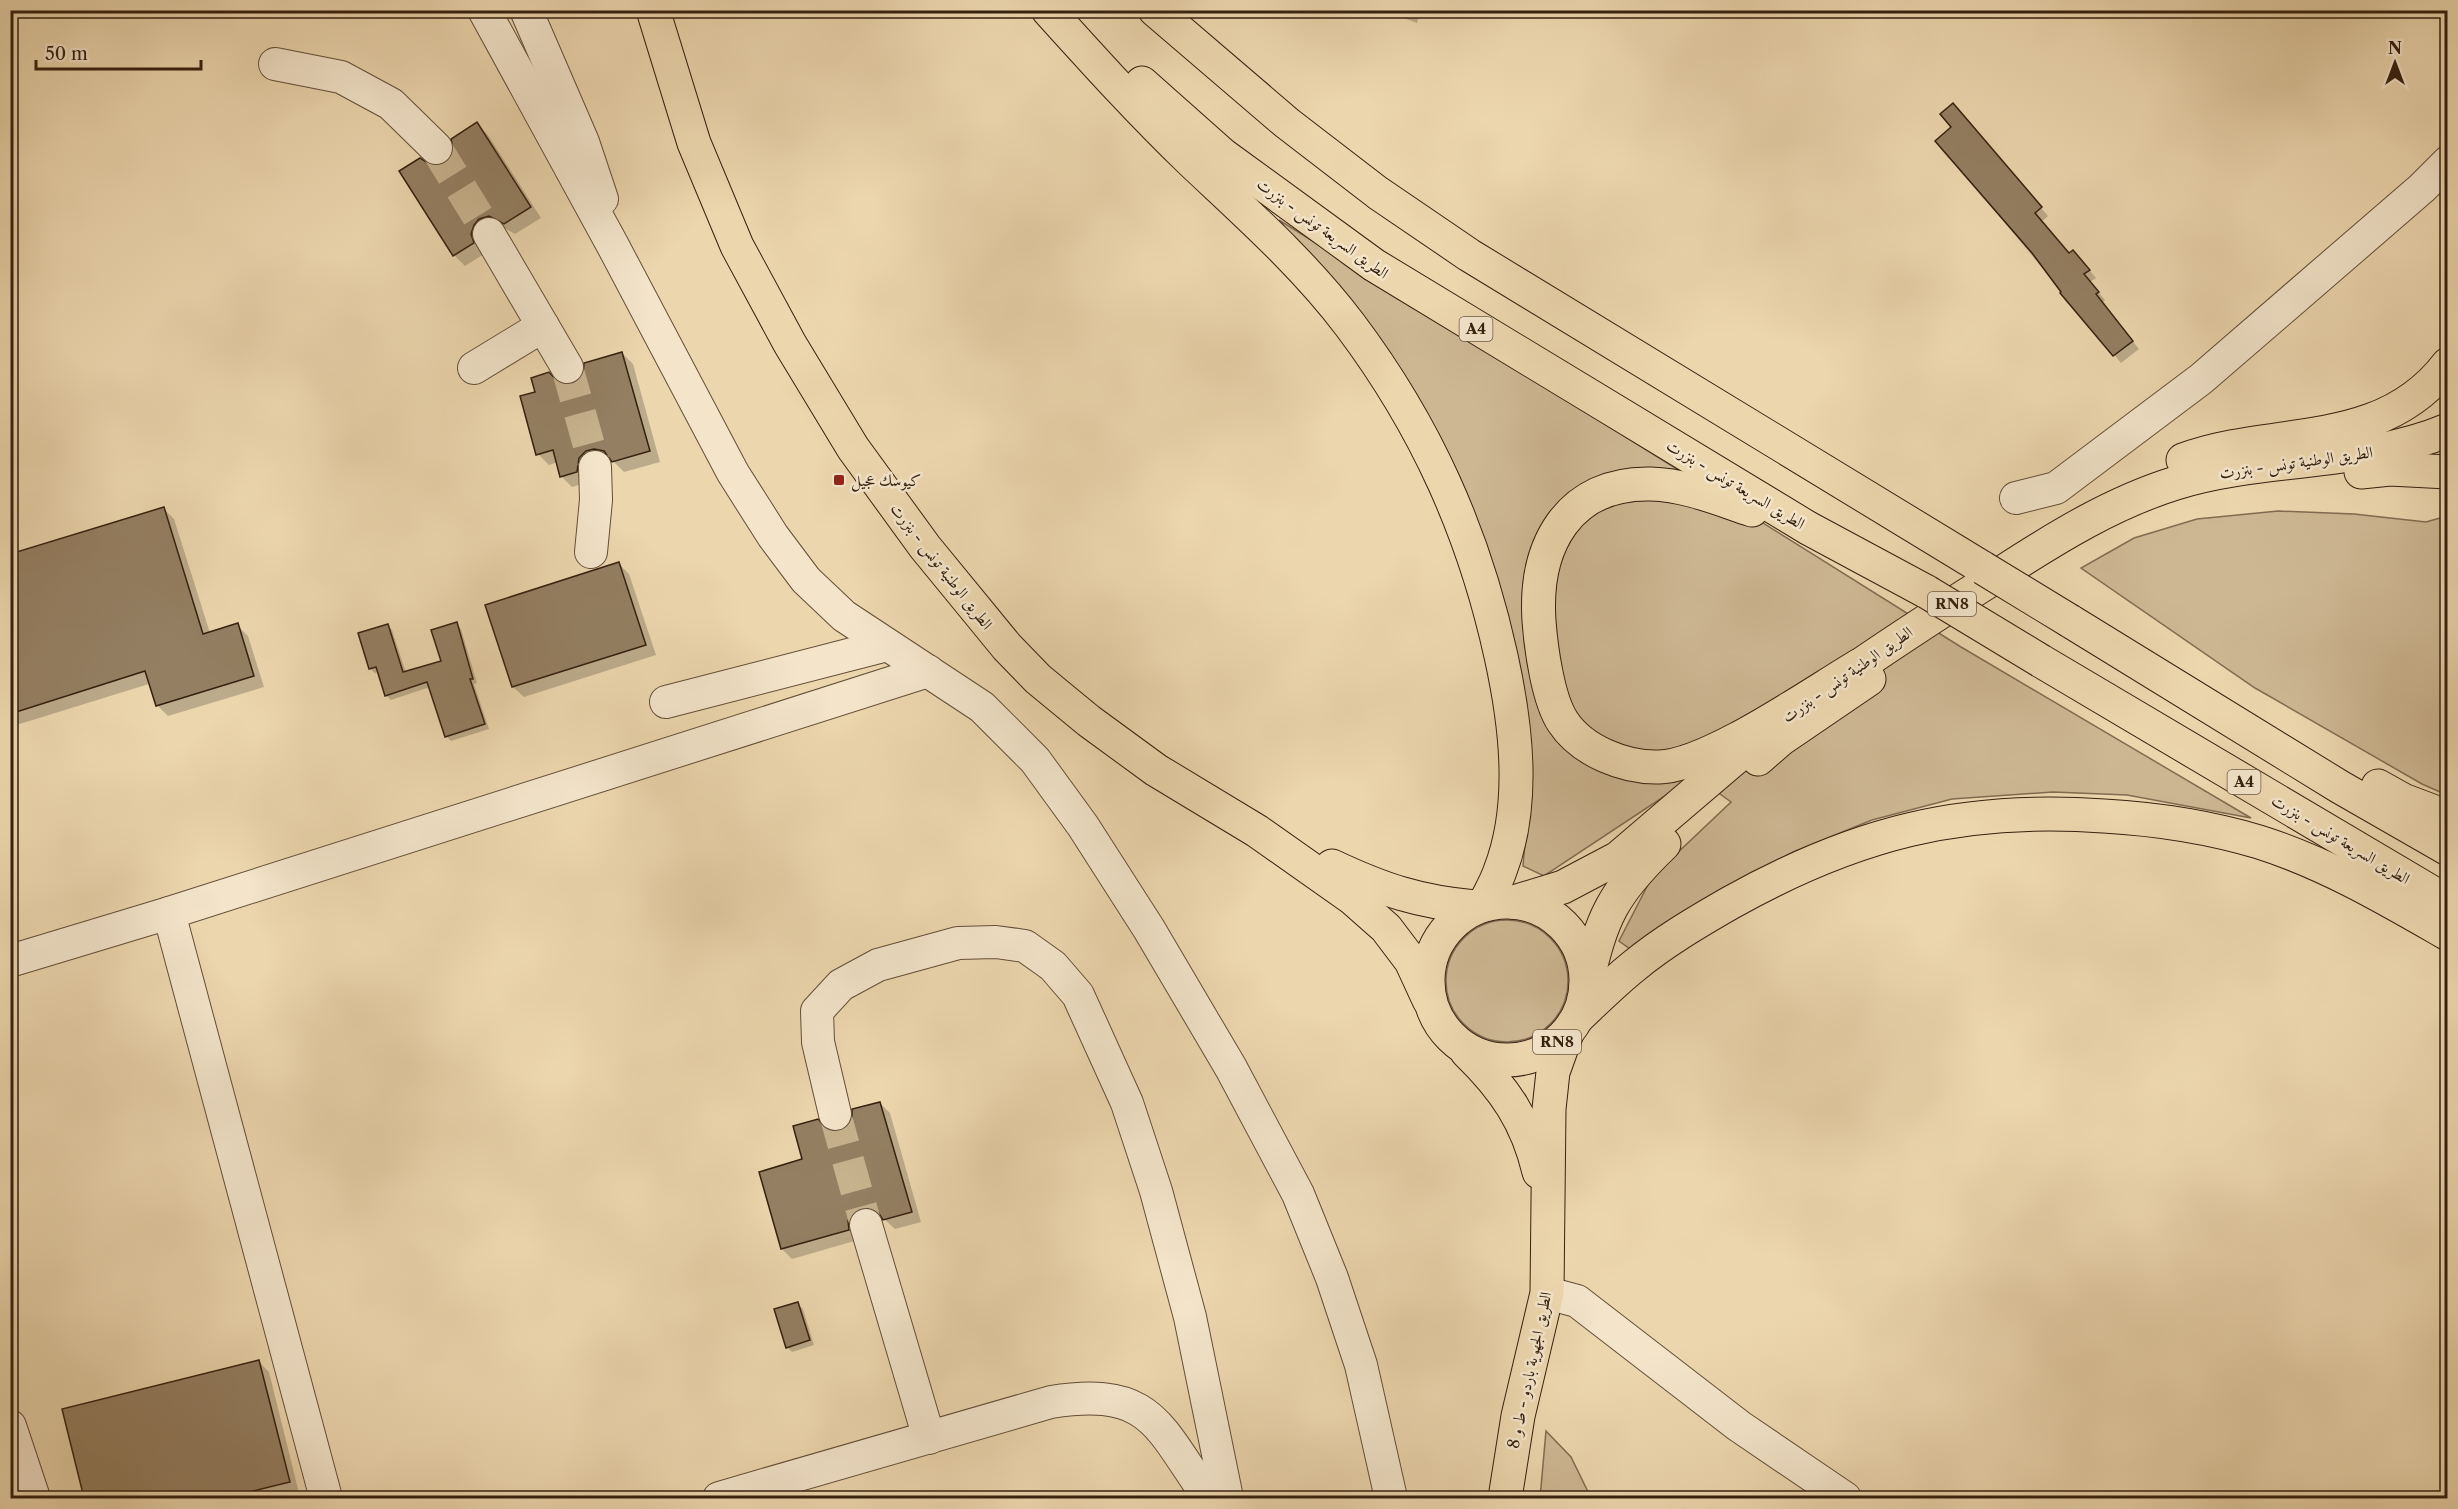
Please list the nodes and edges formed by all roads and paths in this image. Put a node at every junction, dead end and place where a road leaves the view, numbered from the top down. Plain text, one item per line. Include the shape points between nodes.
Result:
1 (484, 10) edge
2 (526, 10) edge
3 (653, 10) edge
4 (1048, 10) edge
5 (1063, 10) edge
6 (1155, 10) edge
7 (275, 64) dead end
8 (436, 148) tunnel mouth
9 (2448, 162) edge
10 (489, 234) tunnel mouth
11 (612, 244) junction
12 (543, 326) junction
13 (2448, 364) edge
14 (567, 367) tunnel mouth
15 (474, 368) dead end
16 (2448, 430) edge
17 (595, 467) tunnel mouth
18 (2448, 472) edge
19 (2016, 498) dead end
20 (1809, 528) junction
21 (2051, 542) junction
22 (591, 552) dead end
23 (887, 645) junction
24 (1860, 665) junction
25 (928, 670) junction
26 (2197, 698) junction
27 (666, 702) dead end
28 (2448, 817) edge
29 (1257, 831) junction
30 (2448, 849) edge
31 (2448, 902) edge
32 (1491, 905) junction
33 (169, 913) junction
34 (2448, 934) edge
35 (10, 961) edge
36 (1586, 986) junction
37 (1429, 1000) junction
38 (1572, 1025) junction
39 (1462, 1046) junction
40 (835, 1114) tunnel mouth
41 (1547, 1206) junction
42 (866, 1225) tunnel mouth
43 (1547, 1293) junction
44 (10, 1410) edge
45 (10, 1426) edge
46 (929, 1438) junction
47 (17, 1463) edge
48 (1203, 1494) edge
49 (34, 1498) edge
50 (326, 1498) edge
51 (719, 1498) edge
52 (1227, 1498) edge
53 (1391, 1498) edge
54 (1505, 1498) edge
55 (1845, 1498) edge

1 - 11 street
2 - 11 street via 583,142
3 - 29 main road, الطريق الوطنية تونس - بنزرت / RN8 via 694,143 737,246 853,448 925,547 1038,679 1156,770
4 - 32 main road via 1115,84 1305,273 1356,334 1429,448 1464,524 1489,601 1506,679 1515,810
5 - 20 main road, الطريق السريعة تونس - بنزرت / A4 via 1223,154 1374,265
6 - 26 main road, bridge via 1287,123 1378,193 1460,249
7 - 8 street via 341,77 391,104
9 - 19 street via 2201,380 2056,488
10 - 12 street
11 - 23 street via 733,473 773,536 806,580 844,616
12 - 14 street
12 - 15 street
13 - 21 main road via 2416,396 2386,416 2361,426 2229,447 2164,466 2128,484
16 - 21 main road, الطريق الوطنية تونس - بنزرت / RN8 via 2423,441 2387,449 2237,469 2177,482 2130,499
17 - 22 street
18 - 36 main road, الطريق الوطنية تونس - بنزرت / RN8 via 2390,469 2243,486 2134,514 2066,552 1920,644 1781,739 1695,813 1638,869 1609,907 1598,933
20 - 24 main road via 1690,489 1650,484 1610,489 1581,504 1557,526 1545,554 1537,591 1548,682 1563,722 1584,742 1607,757 1659,767 1688,762 1721,747
20 - 31 main road, الطريق السريعة تونس - بنزرت / A4, bridge via 1927,592
21 - 24 main road, الطريق الوطنية تونس - بنزرت / RN8
23 - 25 street
23 - 27 street
24 - 32 main road, الطريق الوطنية تونس - بنزرت / RN8 via 1771,727 1618,858 1563,887
25 - 33 street
25 - 53 street via 982,707 1035,760 1149,929 1231,1068 1298,1194 1332,1278 1361,1365
26 - 28 main road via 2403,800
26 - 30 main road
29 - 32 main road, الطريق الوطنية تونس - بنزرت / RN8 via 1378,887 1431,903
29 - 37 main road, الطريق الوطنية تونس - بنزرت / RN8 via 1352,898 1386,928 1411,960
32 - 36 main road, الطريق الوطنية تونس - بنزرت / RN8 via 1538,908 1564,927 1584,962
32 - 37 main road, الطريق الوطنية تونس - بنزرت / RN8 via 1456,919 1441,936 1431,956
33 - 35 street
33 - 50 street
34 - 38 main road, RN8 via 2317,864 2259,842 2206,829 2063,813 1971,817 1908,828 1843,849 1768,882 1699,921 1635,965
36 - 38 main road, الطريق الوطنية تونس - بنزرت / RN8
37 - 39 main road, الطريق الوطنية تونس - بنزرت / RN8 via 1447,1034
38 - 39 main road, الطريق الوطنية تونس - بنزرت / RN8 via 1550,1048 1529,1057 1482,1057
38 - 41 main road, الطريق الجهوية باردو - ط و 8 via 1553,1072
39 - 41 main road, الطريق الجهوية باردو - ط و 8 via 1497,1082 1517,1112 1534,1148
40 - 52 street via 818,1042 817,1011 841,985 878,965 958,943 1026,946 1053,966 1078,995 1127,1103 1149,1169 1190,1317
41 - 43 main road, الطريق الجهوية باردو - ط و 8
42 - 46 street
43 - 54 main road, الطريق الجهوية باردو - ط و 8 via 1518,1416
43 - 55 street via 1577,1301 1739,1426
44 - 47 street
45 - 47 street
46 - 48 street via 1051,1401 1111,1398 1142,1410 1165,1432
46 - 51 street
47 - 49 street

